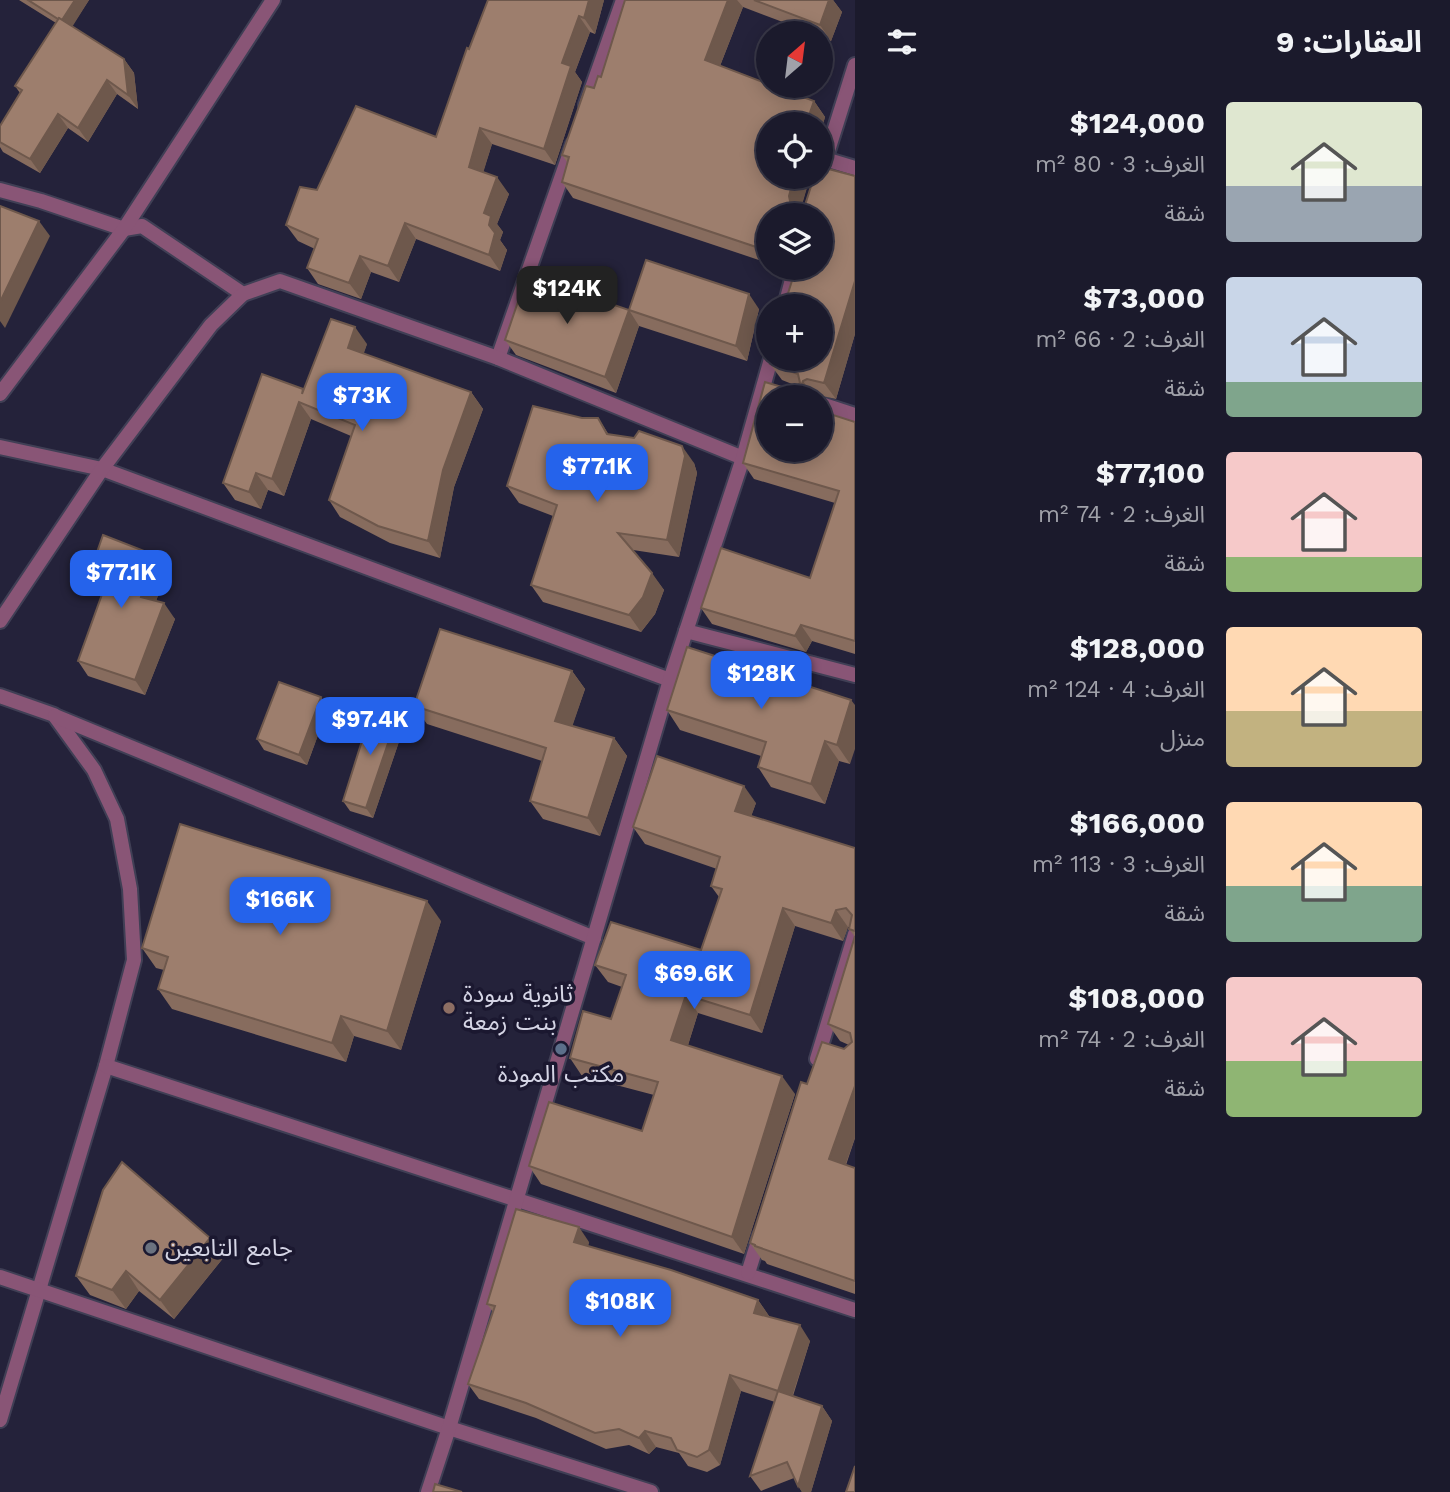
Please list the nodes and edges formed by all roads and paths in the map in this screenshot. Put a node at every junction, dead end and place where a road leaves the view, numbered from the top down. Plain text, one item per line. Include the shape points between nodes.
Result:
1 (273, 0) edge
2 (623, 0) edge
3 (855, 65) edge
4 (833, 134) edge
5 (855, 168) edge
6 (833, 172) edge
7 (0, 190) edge
8 (124, 229) junction
9 (243, 294) junction
10 (498, 358) junction
11 (771, 371) edge
12 (0, 394) edge
13 (833, 408) edge
14 (855, 415) edge
15 (0, 447) edge
16 (743, 458) junction
17 (103, 469) junction
18 (0, 621) edge
19 (687, 631) junction
20 (855, 675) edge
21 (670, 680) junction
22 (0, 696) edge
23 (54, 715) junction
24 (855, 934) edge
25 (594, 938) junction
26 (106, 1066) junction
27 (813, 1071) edge
28 (517, 1201) junction
29 (764, 1223) edge
30 (748, 1273) junction
31 (0, 1277) edge
32 (40, 1291) junction
33 (855, 1310) edge
34 (0, 1420) edge
35 (449, 1428) junction
36 (428, 1492) edge
37 (651, 1492) edge

1 - 8 street
2 - 10 street
3 - 4 street
5 - 6 street
7 - 8 street
8 - 9 street via 142,226
8 - 12 street
9 - 10 street via 280,281
9 - 17 street via 211,325
10 - 16 street
11 - 16 street via 770,387
13 - 14 street
15 - 17 street
16 - 19 street
17 - 18 street
17 - 21 street
19 - 20 street
19 - 21 street
21 - 25 street
22 - 23 street
23 - 25 street
23 - 26 street via 94,770 117,819 130,889 134,960
24 - 27 street via 827,1047
25 - 28 street
26 - 28 street
26 - 32 street
28 - 30 street
28 - 35 street
29 - 30 street
30 - 33 street
31 - 32 street
32 - 34 street
32 - 35 street
35 - 36 street
35 - 37 street

